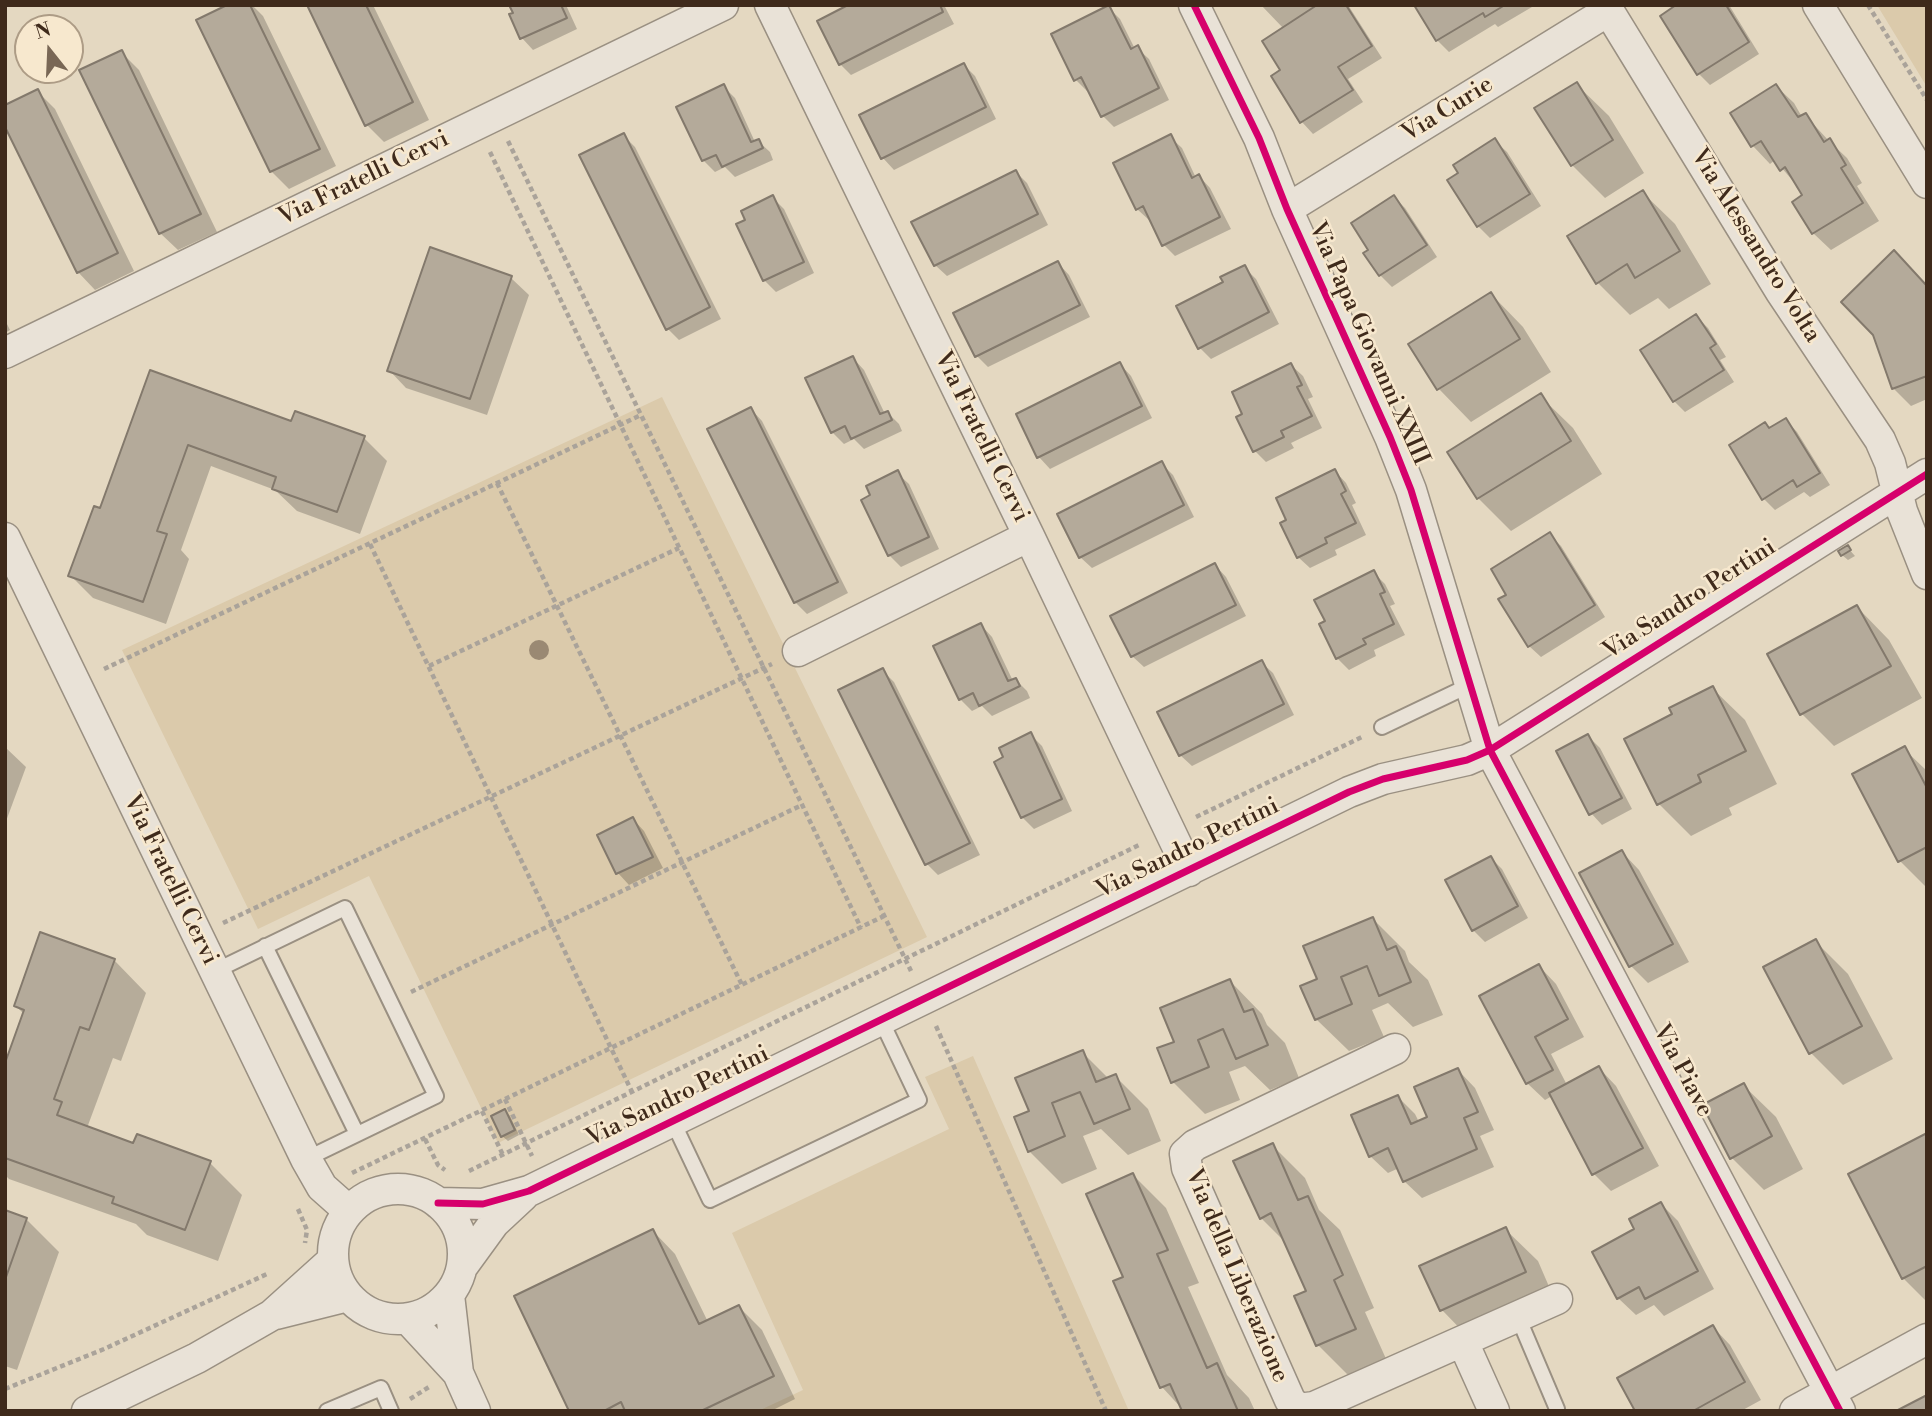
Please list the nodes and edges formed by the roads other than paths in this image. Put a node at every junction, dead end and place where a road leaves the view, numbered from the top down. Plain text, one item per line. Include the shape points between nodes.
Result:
1 (723, 5) edge
2 (770, 5) edge
3 (1194, 5) edge
4 (1818, 5) edge
5 (1607, 8) edge
6 (1927, 183) edge
7 (1287, 209) junction
8 (5, 353) edge
9 (1927, 474) edge
10 (1898, 490) junction
11 (1029, 536) junction
12 (5, 538) edge
13 (1927, 574) edge
14 (798, 651) road end
15 (1470, 685) junction
16 (1382, 727) road end
17 (1490, 750) junction
18 (1189, 871) junction
19 (265, 946) junction
20 (215, 971) junction
21 (881, 1020) junction
22 (1395, 1049) dead end
23 (673, 1122) junction
24 (358, 1134) junction
25 (306, 1159) junction
26 (528, 1191) junction
27 (438, 1203) junction
28 (349, 1211) junction
29 (333, 1260) junction
30 (462, 1267) junction
31 (449, 1295) junction
32 (348, 1296) junction
33 (1557, 1299) dead end
34 (272, 1315) junction
35 (1518, 1317) junction
36 (408, 1318) junction
37 (1927, 1339) edge
38 (1463, 1342) junction
39 (458, 1373) junction
40 (1835, 1402) edge
41 (1557, 1409) edge
42 (88, 1411) edge
43 (327, 1411) edge
44 (390, 1411) edge
45 (475, 1411) edge
46 (1494, 1411) edge
47 (1795, 1411) edge

1 - 8 street, Via Fratelli Cervi
2 - 11 street, Via Fratelli Cervi
3 - 7 street, Via Papa Giovanni XXIII via 1259,138
4 - 6 street
5 - 7 street, Via Curie
5 - 10 street, Via Alessandro Volta via 1781,292 1880,440
7 - 15 street, Via Papa Giovanni XXIII via 1411,490
9 - 10 street, Via Sandro Pertini
10 - 13 street, Via Alessandro Volta
10 - 17 street, Via Sandro Pertini
11 - 14 street
11 - 18 street, Via Fratelli Cervi
12 - 20 street, Via Fratelli Cervi
15 - 16 lane
15 - 17 street, Via Papa Giovanni XXIII
17 - 18 street, Via Sandro Pertini via 1349,792
17 - 40 street, Via Piave
18 - 21 street, Via Sandro Pertini
19 - 20 lane
19 - 24 lane
19 - 24 lane via 345,908 436,1096
20 - 25 street, Via Fratelli Cervi
21 - 23 street, Via Sandro Pertini
21 - 23 lane via 919,1100 710,1200
22 - 38 street, Via della Liberazione via 1195,1145 1185,1154 1187,1168 1290,1400 1298,1409 1314,1407
23 - 26 street, Via Sandro Pertini
24 - 25 lane
25 - 28 street, Via Fratelli Cervi via 322,1187
26 - 27 street, Via Sandro Pertini via 483,1204
26 - 30 street, Via Sandro Pertini via 494,1223
27 - 28 street via 402,1189 383,1191
27 - 30 street via 459,1231
28 - 29 street via 337,1234
29 - 32 street
29 - 34 street
30 - 31 street
31 - 36 street via 423,1314
31 - 39 street
32 - 34 street
32 - 36 street via 365,1310 386,1318
33 - 35 street, Via della Liberazione
34 - 42 street
35 - 38 street, Via della Liberazione
35 - 41 lane
36 - 39 street
37 - 40 street
38 - 46 street
39 - 45 street
40 - 47 street
43 - 44 lane via 381,1388

